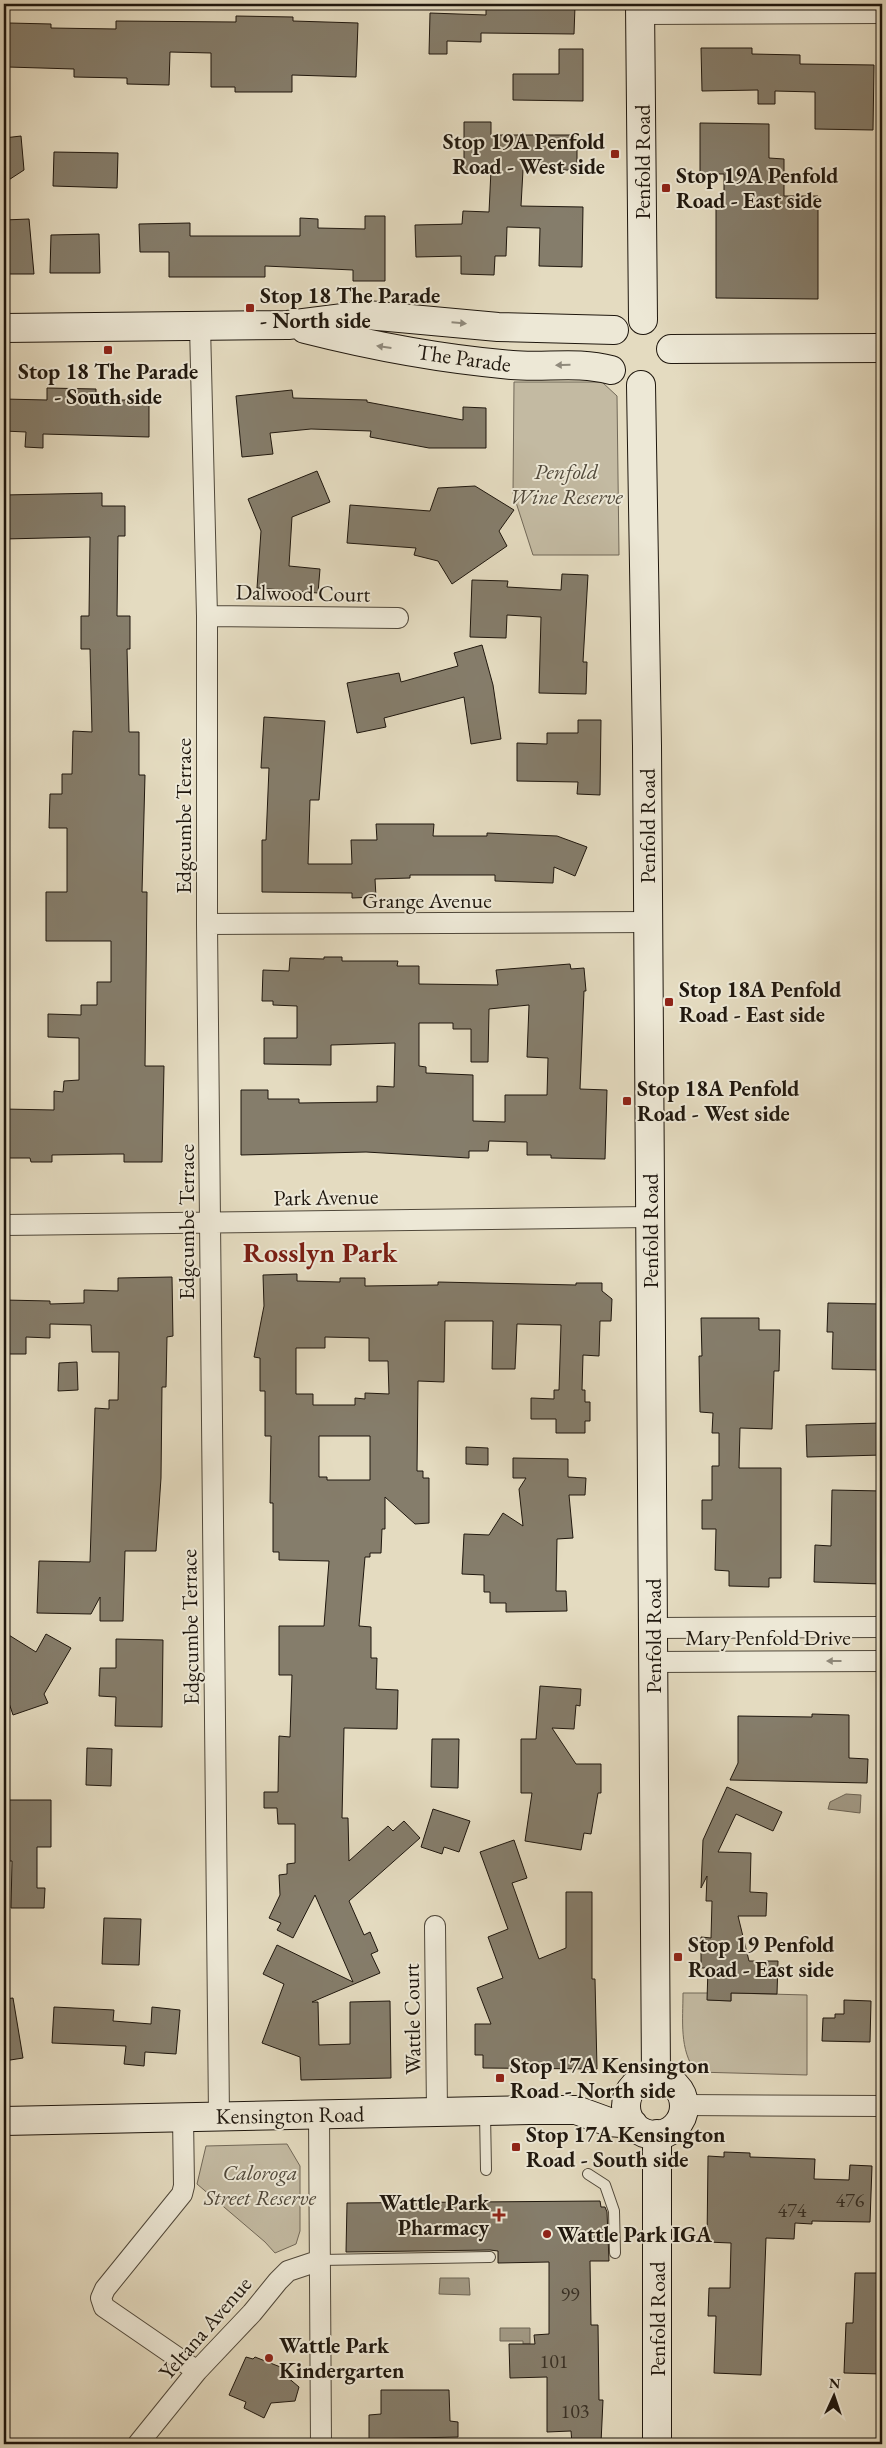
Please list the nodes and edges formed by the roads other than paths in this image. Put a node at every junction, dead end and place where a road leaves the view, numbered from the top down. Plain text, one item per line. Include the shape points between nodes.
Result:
1 (641, 9) edge
2 (882, 13) edge
3 (643, 320) junction
4 (288, 325) junction
5 (200, 326) junction
6 (4, 328) edge
7 (614, 330) junction
8 (882, 348) edge
9 (671, 349) junction
10 (611, 370) junction
11 (641, 385) junction
12 (207, 616) junction
13 (398, 618) dead end
14 (648, 922) junction
15 (207, 924) junction
16 (650, 1217) junction
17 (210, 1224) junction
18 (4, 1225) edge
19 (882, 1627) edge
20 (654, 1628) junction
21 (882, 1661) edge
22 (653, 1662) junction
23 (434, 1926) dead end
24 (656, 2077) junction
25 (631, 2089) junction
26 (684, 2105) junction
27 (882, 2106) edge
28 (576, 2110) junction
29 (437, 2112) junction
30 (485, 2112) junction
31 (319, 2114) junction
32 (220, 2116) junction
33 (183, 2117) junction
34 (4, 2121) edge
35 (645, 2129) junction
36 (486, 2170) dead end
37 (588, 2174) dead end
38 (615, 2252) dead end
39 (490, 2257) dead end
40 (321, 2260) junction
41 (197, 2371) junction
42 (138, 2444) edge
43 (321, 2444) edge
44 (657, 2444) edge

1 - 2 street
1 - 3 main road, Penfold Road
3 - 7 main road via 632,320
3 - 9 main road via 662,330
4 - 5 main road, The Parade
4 -> 7 main road, The Parade via 367,315 498,327
10 -> 4 main road, The Parade via 590,364 513,365 365,344
5 - 6 main road, The Parade
5 - 12 street, Edgcumbe Terrace
7 - 10 main road via 606,350
8 - 9 main road
9 - 11 main road via 666,369 660,377
10 - 11 main road via 624,381
11 - 14 main road, Penfold Road
12 - 13 street, Dalwood Court
12 - 15 street, Edgcumbe Terrace
14 - 15 street, Grange Avenue
14 - 16 main road, Penfold Road
15 - 17 street, Edgcumbe Terrace
16 - 17 street, Park Avenue
16 - 20 main road, Penfold Road
17 - 18 street, Park Avenue
17 - 32 street, Edgcumbe Terrace
19 - 20 street, Mary Penfold Drive
20 - 22 main road, Penfold Road
21 -> 22 street, Mary Penfold Drive
22 - 24 main road, Penfold Road
23 - 29 street, Wattle Court
24 - 25 main road via 638,2082
24 - 26 main road via 665,2078 679,2089
25 - 28 main road, Kensington Road
25 - 35 main road via 626,2107 628,2116
26 - 27 street
26 - 35 main road via 679,2122 665,2133
28 - 30 main road, Kensington Road
28 - 35 main road, Kensington Road via 609,2122
29 - 30 main road, Kensington Road
29 - 31 main road, Kensington Road
30 - 36 lane
31 - 32 main road, Kensington Road
31 - 40 street
32 - 33 main road, Kensington Road
33 - 34 main road, Kensington Road
33 - 41 street via 182,2194 104,2288 101,2298 104,2307
35 - 44 main road, Penfold Road
37 - 38 lane via 605,2185 614,2211
39 - 40 lane
40 - 41 street, Yeltana Avenue via 288,2271
40 - 43 street
41 - 42 street, Yeltana Avenue

